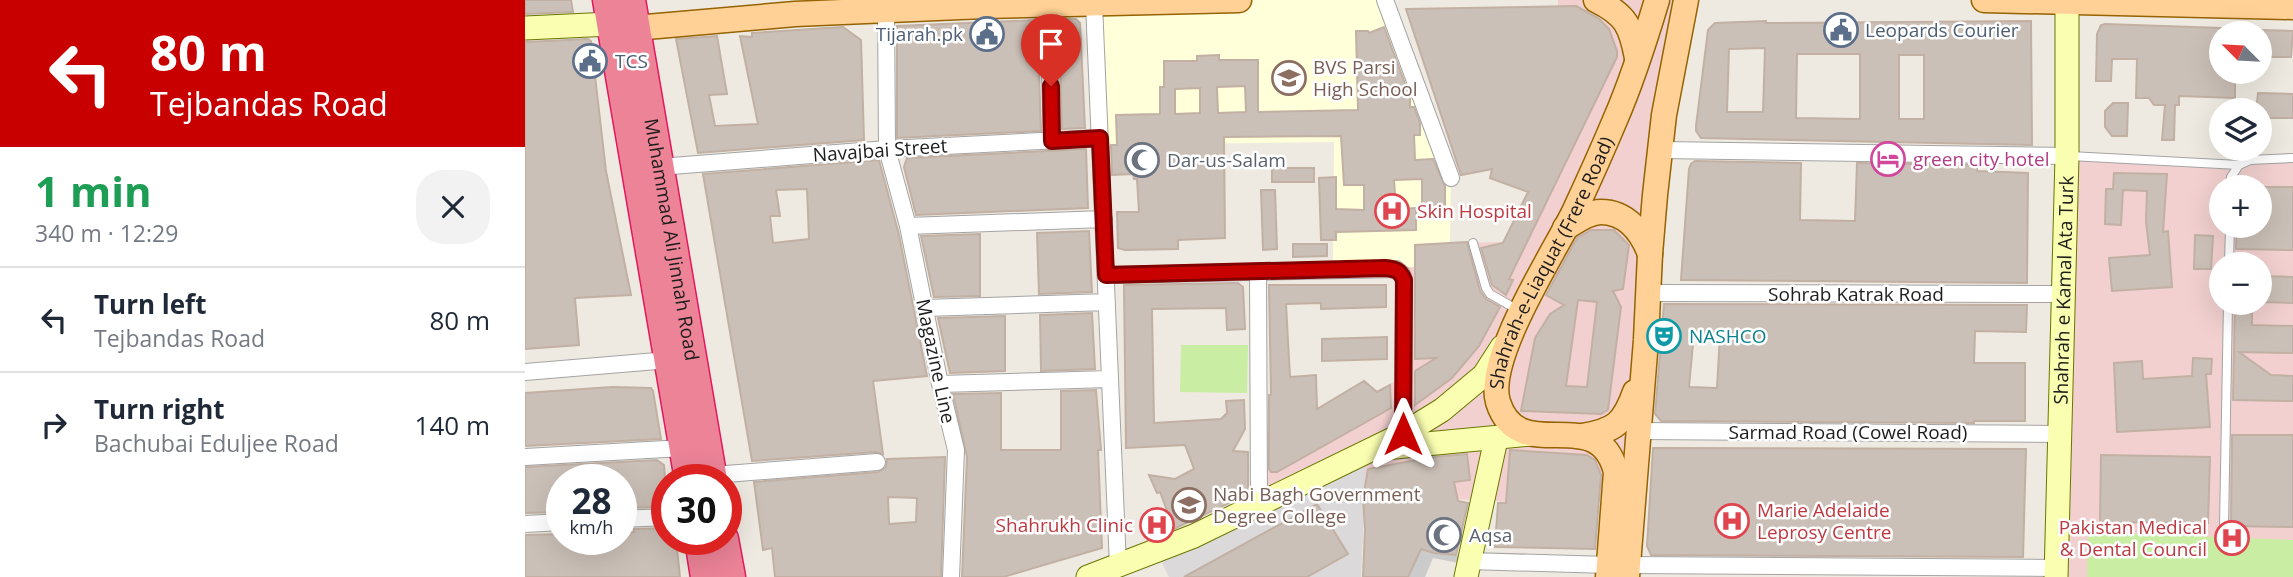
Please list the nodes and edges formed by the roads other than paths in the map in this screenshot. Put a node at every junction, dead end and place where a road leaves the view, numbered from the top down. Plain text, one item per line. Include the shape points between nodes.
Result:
1 (631, 0) edge
2 (1239, 0) edge
3 (1385, 0) edge
4 (1596, 0) edge
5 (1657, 0) edge
6 (1686, 0) edge
7 (1984, 0) edge
8 (2067, 1) edge
9 (984, 3) edge
10 (1048, 4) junction
11 (1094, 4) junction
12 (2293, 7) edge
13 (886, 10) junction
14 (618, 17) edge
15 (525, 28) edge
16 (1637, 59) junction
17 (1100, 138) junction
18 (1052, 141) junction
19 (887, 149) junction
20 (1662, 150) junction
21 (2067, 156) junction
22 (2293, 158) edge
23 (2239, 165) junction
24 (659, 167) junction
25 (2232, 175) edge
26 (1451, 178) dead end
27 (1104, 219) junction
28 (908, 226) junction
29 (1565, 228) junction
30 (1473, 243) dead end
31 (1650, 254) junction
32 (1258, 273) junction
33 (1106, 275) junction
34 (1650, 293) junction
35 (2063, 295) junction
36 (1107, 302) junction
37 (924, 308) junction
38 (2228, 315) edge
39 (1517, 320) junction
40 (1646, 340) junction
41 (669, 360) junction
42 (525, 372) edge
43 (1110, 379) junction
44 (940, 384) junction
45 (1637, 431) junction
46 (1403, 434) junction
47 (1532, 434) junction
48 (2060, 434) junction
49 (1583, 436) junction
50 (1496, 439) junction
51 (683, 448) junction
52 (1367, 450) junction
53 (525, 457) edge
54 (877, 463) dead end
55 (695, 464) edge
56 (703, 464) edge
57 (742, 475) edge
58 (1259, 505) junction
59 (546, 523) edge
60 (525, 524) edge
61 (2224, 526) dead end
62 (702, 555) edge
63 (727, 555) edge
64 (1118, 566) junction
65 (1468, 569) edge
66 (1618, 571) edge
67 (2056, 572) edge
68 (705, 577) edge
69 (731, 577) edge
70 (951, 577) edge
71 (1088, 577) edge

1 - 14 highway, Muhammad Ali Jinnah Road
2 - 11 main road
3 - 26 street
4 - 16 main road via 1616,10 1632,31
5 - 16 main road, Shahrah-e-Liaquat (Frere Road)
6 - 20 main road via 1664,115
7 - 8 main road
8 - 12 main road
8 - 21 street, Shahrah e Kamal Ata Turk
9 - 10 main road
9 - 13 main road
10 - 11 main road
10 - 18 street
11 - 17 street
13 - 14 main road
13 - 19 street, Magazine Line
14 - 15 street
14 - 24 highway, Muhammad Ali Jinnah Road
14 - 41 highway, Muhammad Ali Jinnah Road
16 - 29 main road, Shahrah-e-Liaquat (Frere Road) via 1616,119
17 - 18 street, Navajbai Street
17 - 27 street
18 - 19 street, Navajbai Street
19 - 24 street, Navajbai Street
19 - 28 street, Magazine Line
20 - 21 street
20 - 31 main road
21 - 23 lane
21 - 35 street, Shahrah e Kamal Ata Turk
22 - 23 lane via 2250,160
23 - 25 lane
24 - 56 highway, Muhammad Ali Jinnah Road
27 - 28 street
27 - 33 street
28 - 37 street, Magazine Line
29 - 31 main road via 1601,212 1636,227
29 - 39 main road, Shahrah-e-Liaquat (Frere Road)
30 - 39 lane via 1486,288
31 - 34 main road
32 - 33 street
32 - 46 street via 1385,268 1402,274
32 - 58 street
33 - 36 street
34 - 35 street, Sohrab Katrak Road
34 - 40 main road
35 - 48 street, Shahrah e Kamal Ata Turk
36 - 37 street
36 - 43 street
37 - 44 street, Magazine Line
38 - 61 lane
39 - 46 street via 1484,375 1442,410
39 - 47 main road, Shahrah-e-Liaquat (Frere Road) via 1497,378 1497,397 1503,416 1515,428
40 - 45 main road
40 - 49 main road via 1629,410 1618,425
41 - 42 street
41 - 51 highway, Muhammad Ali Jinnah Road
43 - 44 street
43 - 64 street
44 - 70 street, Magazine Line via 957,450
45 - 48 street, Sarmad Road (Cowel Road)
45 - 66 main road
46 - 52 street
47 - 49 main road, Shahrah-e-Liaquat (Frere Road)
47 - 50 street
48 - 67 street, Shahrah e Kamal Ata Turk
49 - 66 main road via 1605,447 1613,459
50 - 52 street
50 - 65 street
51 - 53 street
51 - 55 highway, Muhammad Ali Jinnah Road
52 - 58 street
54 - 57 street
58 - 64 street
59 - 60 street
62 - 68 highway
63 - 69 highway
64 - 71 street
65 - 66 street
66 - 67 street

